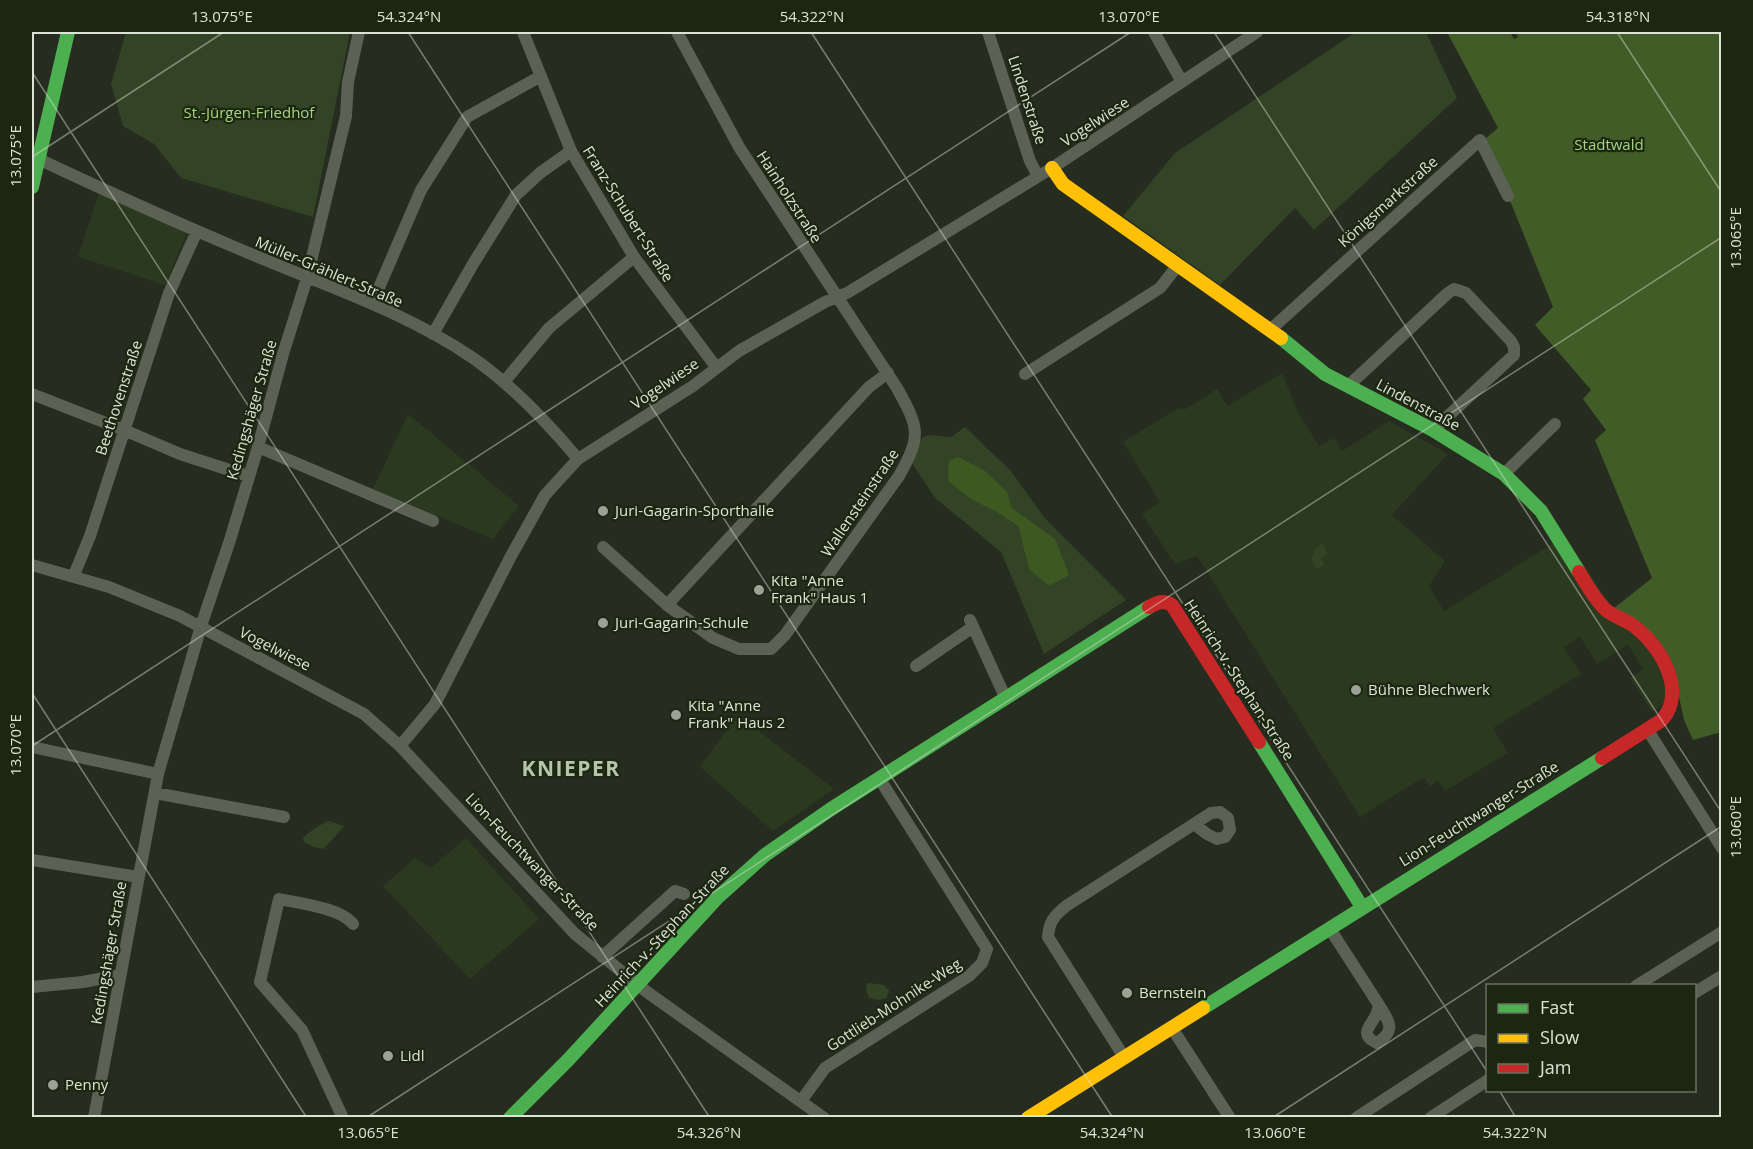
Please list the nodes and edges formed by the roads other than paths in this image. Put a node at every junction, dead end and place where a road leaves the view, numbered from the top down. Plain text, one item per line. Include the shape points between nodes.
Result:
1 (68, 32) edge
2 (359, 32) edge
3 (523, 32) edge
4 (677, 32) edge
5 (988, 32) edge
6 (1154, 32) edge
7 (1257, 32) edge
8 (541, 76) junction
9 (1182, 82) junction
10 (571, 151) junction
11 (35, 158) edge
12 (1052, 168) junction
13 (1038, 176) junction
14 (32, 187) edge
15 (1509, 196) dead end
16 (197, 231) junction
17 (634, 257) junction
18 (1178, 265) junction
19 (307, 278) junction
20 (837, 297) junction
21 (372, 304) junction
22 (1270, 330) junction
23 (433, 334) junction
24 (716, 367) junction
25 (888, 373) junction
26 (1025, 374) dead end
27 (504, 382) junction
28 (1348, 386) junction
29 (32, 394) edge
30 (1555, 424) dead end
31 (124, 430) junction
32 (1433, 430) junction
33 (258, 447) junction
34 (578, 459) junction
35 (1504, 474) junction
36 (248, 476) junction
37 (433, 521) dead end
38 (603, 547) dead end
39 (32, 565) edge
40 (74, 575) junction
41 (667, 606) junction
42 (201, 626) junction
43 (916, 666) dead end
44 (1006, 699) junction
45 (1647, 729) junction
46 (400, 746) junction
47 (32, 747) edge
48 (159, 774) junction
49 (879, 778) junction
50 (154, 793) junction
51 (284, 817) dead end
52 (1194, 824) dead end
53 (1722, 848) edge
54 (32, 860) edge
55 (138, 877) junction
56 (684, 894) dead end
57 (1362, 908) junction
58 (353, 924) dead end
59 (1330, 929) junction
60 (1722, 932) edge
61 (602, 957) junction
62 (1722, 976) edge
63 (120, 977) junction
64 (637, 984) junction
65 (1639, 984) edge
66 (32, 987) edge
67 (1696, 992) edge
68 (1379, 1005) dead end
69 (1172, 1028) junction
70 (1486, 1042) edge
71 (1124, 1057) junction
72 (1486, 1081) edge
73 (801, 1101) junction
74 (94, 1118) edge
75 (343, 1118) edge
76 (510, 1118) edge
77 (824, 1118) edge
78 (1028, 1118) edge
79 (1230, 1118) edge
80 (1356, 1118) edge
81 (1430, 1118) edge

1 - 11 street
2 - 19 street, Kedingshäger Straße via 348,82 346,116
3 - 8 street, Franz-Schubert-Straße
4 - 20 street, Hainholzstraße via 739,147
5 - 13 street, Lindenstraße via 1029,161
6 - 9 street
7 - 9 street, Vogelwiese
8 - 10 street, Franz-Schubert-Straße
8 - 21 street via 467,117 422,190
9 - 12 street, Vogelwiese
10 - 17 street, Franz-Schubert-Straße
10 - 23 street via 516,195
11 - 14 street
11 - 16 street, Müller-Grählert-Straße
12 - 13 street, Vogelwiese
12 - 18 street, Lindenstraße via 1063,184
13 - 20 street, Vogelwiese
15 - 22 street, Königsmarkstraße via 1480,140
16 - 19 street, Müller-Grählert-Straße
16 - 31 street, Beethovenstraße via 169,293
17 - 24 street, Franz-Schubert-Straße
17 - 27 street via 549,328
18 - 22 street, Lindenstraße
18 - 26 street via 1160,288
19 - 21 street, Müller-Grählert-Straße
19 - 33 street, Kedingshäger Straße
20 - 24 street, Vogelwiese via 798,316
20 - 25 street, Hainholzstraße
21 - 23 street, Müller-Grählert-Straße
22 - 28 street, Lindenstraße via 1325,374
23 - 27 street, Müller-Grählert-Straße
24 - 34 street, Vogelwiese via 693,386
25 - 41 street via 869,387
25 - 41 street, Wallensteinstraße via 914,421 913,450 899,476 785,635 771,649 739,649 713,638
27 - 34 street, Müller-Grählert-Straße via 552,427
28 - 32 street, Lindenstraße
28 - 32 street via 1448,293 1454,289 1466,292 1511,341 1514,355
29 - 31 street
30 - 35 street
31 - 36 street via 180,454
31 - 40 street, Beethovenstraße
32 - 35 street, Lindenstraße
33 - 36 street, Kedingshäger Straße
33 - 37 street
34 - 46 street, Vogelwiese via 545,495 435,704
35 - 45 street, Lindenstraße via 1541,511 1607,611 1632,625 1648,640 1670,673 1673,700 1669,712
36 - 42 street, Kedingshäger Straße
38 - 41 street, Wallensteinstraße
39 - 40 street, Vogelwiese
40 - 42 street, Vogelwiese
42 - 46 street, Vogelwiese via 364,714
42 - 48 street, Kedingshäger Straße
43 - 44 street via 972,623
44 - 49 street, Heinrich-v.-Stephan-Straße
44 - 57 street, Heinrich-v.-Stephan-Straße via 1158,602 1172,604
45 - 53 street
45 - 57 street, Lion-Feuchtwanger-Straße
46 - 61 street, Lion-Feuchtwanger-Straße via 565,924
47 - 48 street
48 - 50 street, Kedingshäger Straße
49 - 64 street, Heinrich-v.-Stephan-Straße via 800,829 739,877
49 - 73 street, Gottlieb-Mohnike-Weg via 987,949 982,963 969,976 825,1068
50 - 51 street
50 - 55 street, Kedingshäger Straße
52 - 71 street via 1066,906 1048,927 1048,937
54 - 55 street
55 - 63 street, Kedingshäger Straße
56 - 61 street via 675,891
57 - 59 street, Lion-Feuchtwanger-Straße
58 - 75 street via 329,910 279,899 260,982 302,1030
59 - 68 street
59 - 69 street, Lion-Feuchtwanger-Straße
60 - 65 street
61 - 64 street, Lion-Feuchtwanger-Straße
62 - 67 street
63 - 66 street
63 - 74 street, Kedingshäger Straße
64 - 73 street, Lion-Feuchtwanger-Straße
64 - 76 street, Heinrich-v.-Stephan-Straße
69 - 71 street, Lion-Feuchtwanger-Straße
69 - 79 street
70 - 80 street via 1476,1040
71 - 78 street, Lion-Feuchtwanger-Straße
72 - 81 street
73 - 77 street, Lion-Feuchtwanger-Straße

